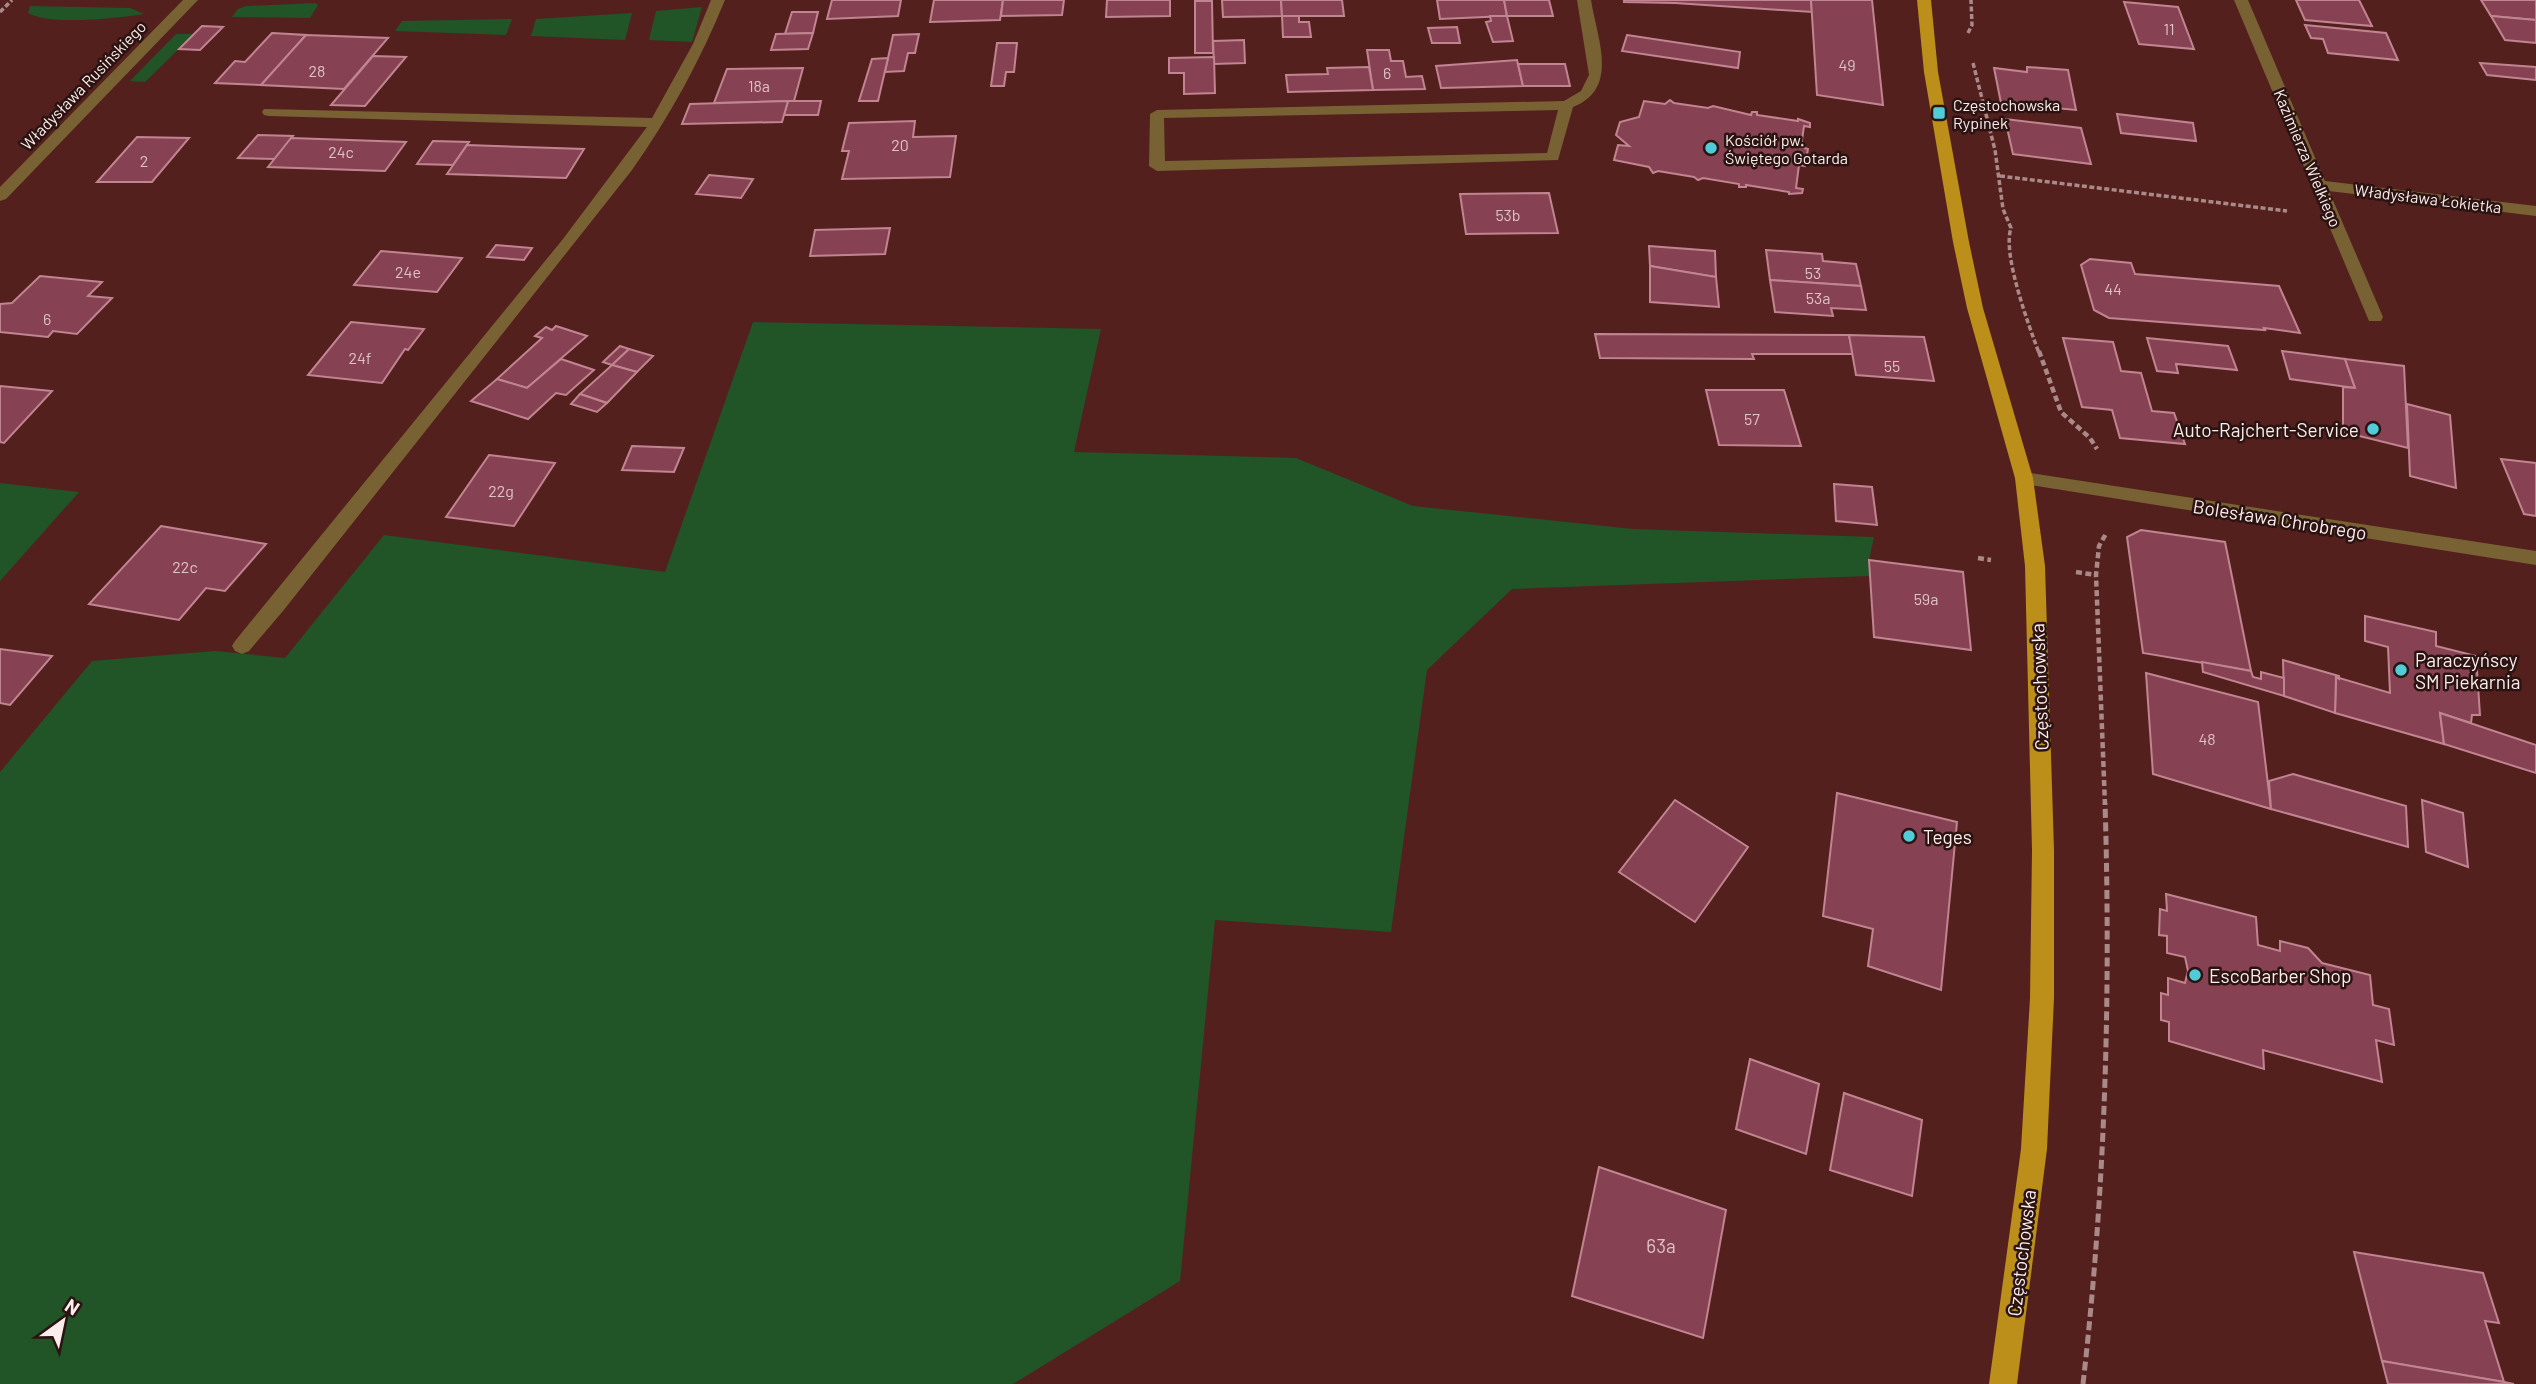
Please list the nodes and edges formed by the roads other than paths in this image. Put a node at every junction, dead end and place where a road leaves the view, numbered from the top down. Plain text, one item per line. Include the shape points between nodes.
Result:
1 (191, 0) edge
2 (718, 0) edge
3 (1584, 0) edge
4 (1924, 0) edge
5 (2241, 0) edge
6 (1566, 105) junction
7 (269, 112) dead end
8 (657, 123) junction
9 (2320, 186) junction
10 (0, 196) edge
11 (2536, 211) edge
12 (2375, 317) dead end
13 (2024, 478) junction
14 (2536, 558) edge
15 (242, 646) dead end
16 (2003, 1384) edge

1 - 10 street, Władysława Rusińskiego
2 - 8 street via 702,43
3 - 6 street via 1596,75 1588,94
4 - 13 main road, Częstochowska via 1931,72 1975,308
5 - 9 street, Kazimierza Wielkiego
6 - 6 street via 1553,157 1157,166 1157,114
7 - 8 street
8 - 15 street via 582,225
9 - 11 street, Władysława Łokietka
9 - 12 street, Kazimierza Wielkiego
13 - 14 street, Bolesława Chrobrego
13 - 16 main road, Częstochowska via 2034,554 2040,690 2042,998 2034,1149

